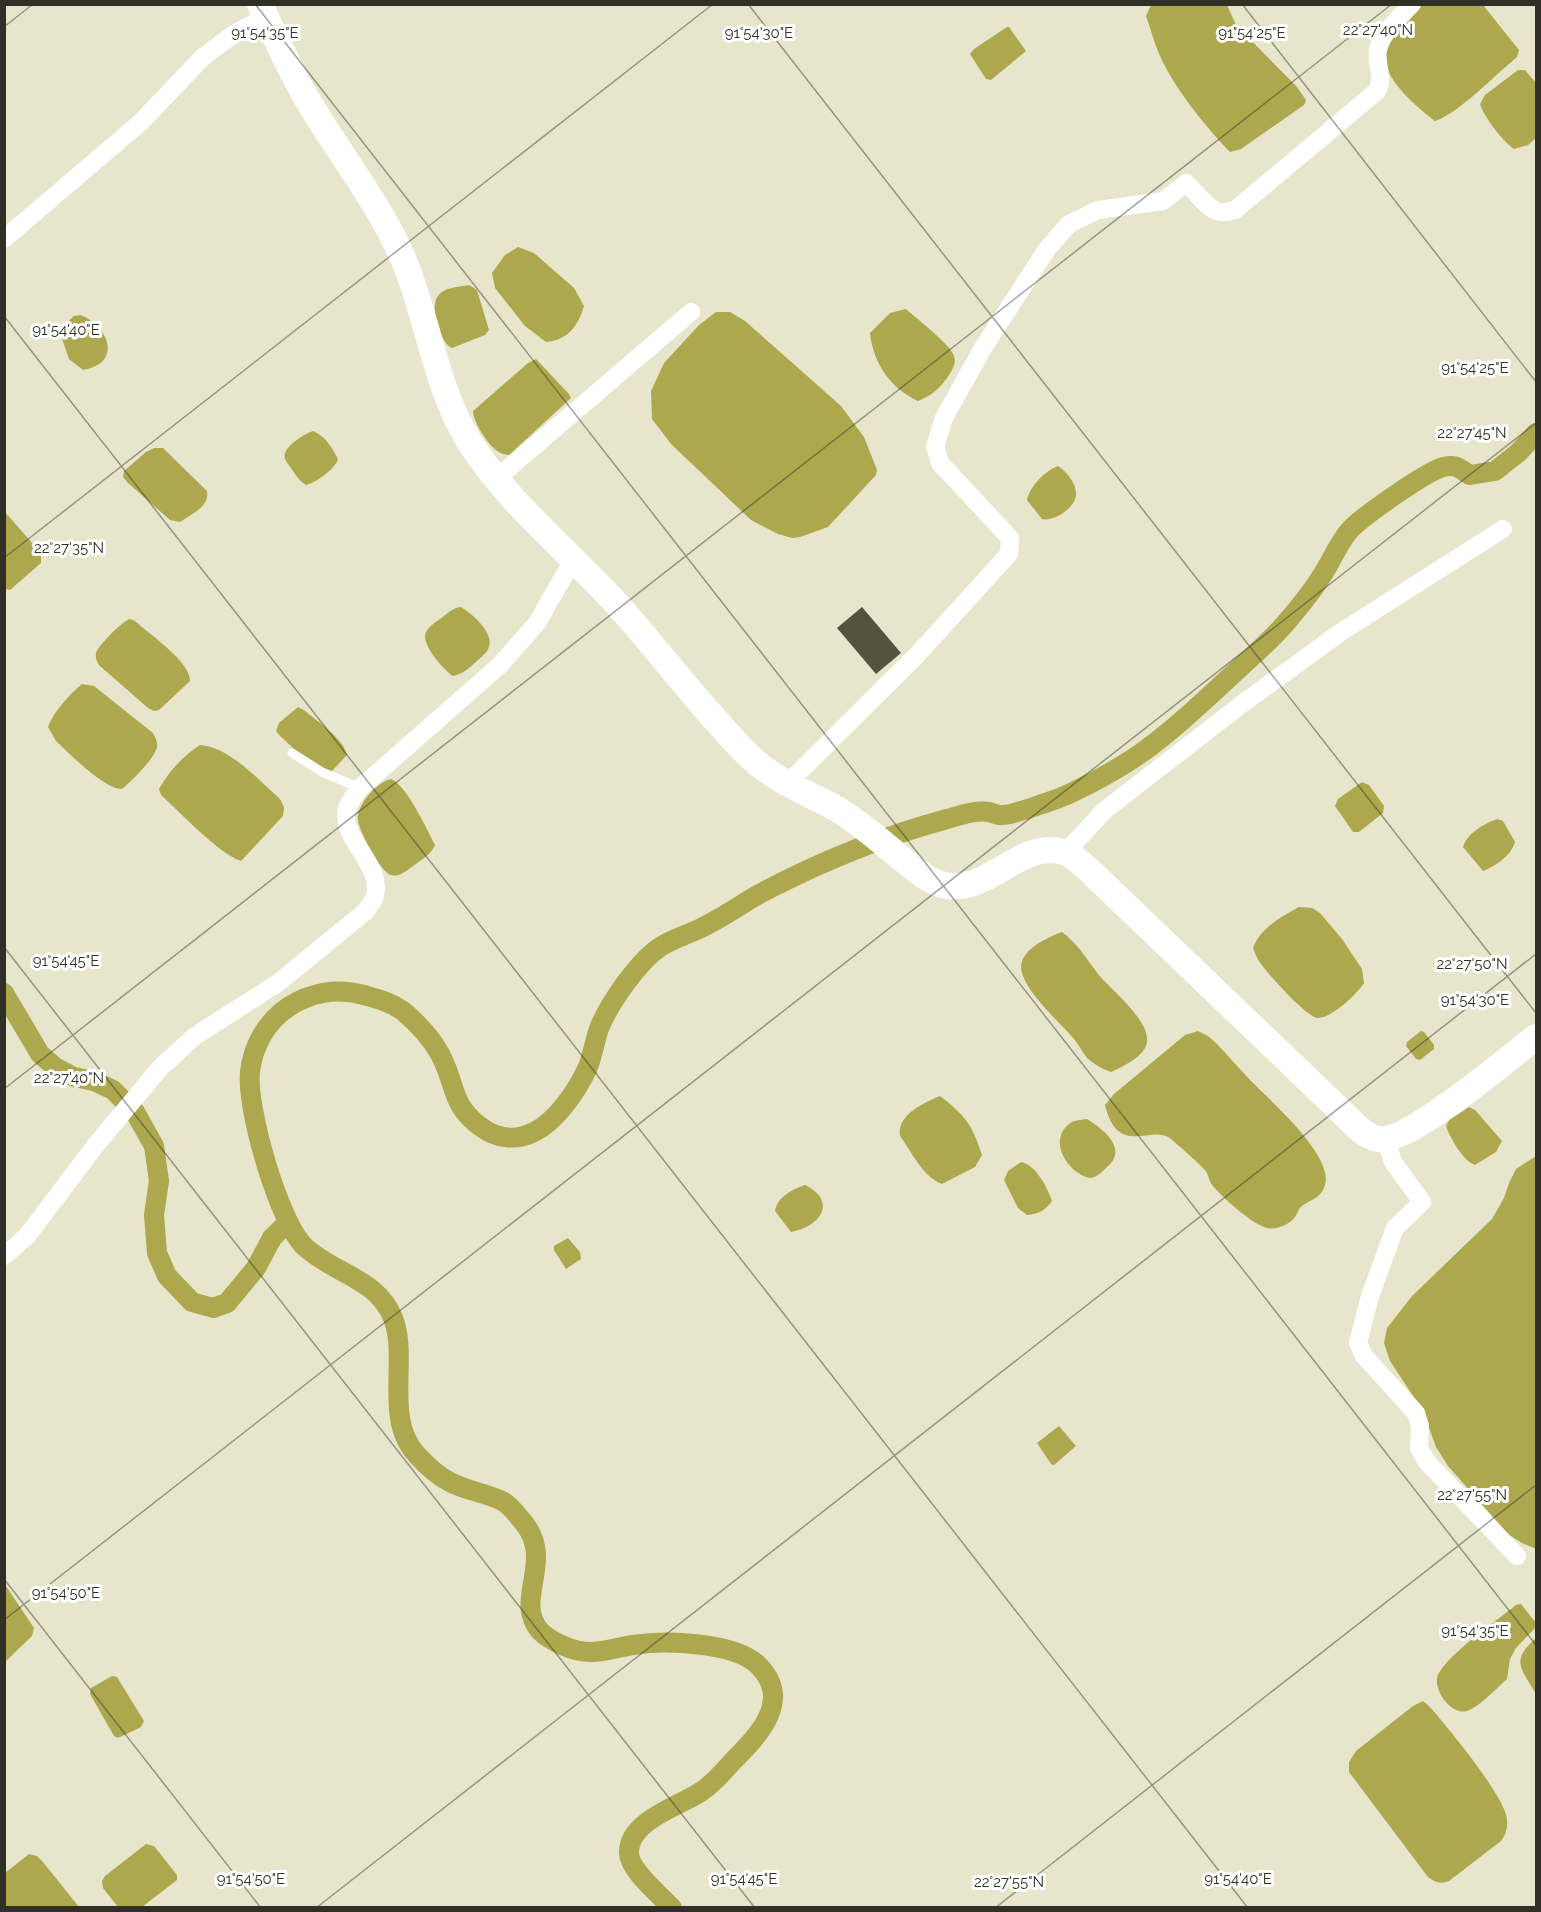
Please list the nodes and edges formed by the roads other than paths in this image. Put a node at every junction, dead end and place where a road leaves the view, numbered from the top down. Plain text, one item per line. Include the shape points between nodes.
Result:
1 (1412, 4) edge
2 (263, 11) edge
3 (4, 239) edge
4 (691, 312) dead end
5 (497, 478) junction
6 (1503, 528) dead end
7 (573, 560) junction
8 (292, 753) dead end
9 (788, 783) junction
10 (360, 788) junction
11 (1065, 852) junction
12 (1536, 1037) edge
13 (1386, 1139) junction
14 (4, 1256) edge
15 (1517, 1556) dead end

1 - 9 street via 1384,35 1378,51 1382,82 1377,91 1235,210 1221,213 1185,183 1163,201 1098,210 1068,224 1047,249 983,348 944,418 935,447 940,463 1010,538 1009,554 916,656
2 - 3 street via 203,57 141,122
2 - 5 street via 306,98 393,237 460,425
4 - 5 street
5 - 7 street
6 - 11 street via 1341,632 1242,704 1105,810
7 - 9 street via 626,614 745,752
7 - 10 street via 537,623 500,665
8 - 10 lane via 322,772
9 - 11 street via 837,809 939,884 964,885 988,877 1027,854 1045,850
10 - 14 street via 350,800 346,816 375,886 374,899 366,911 278,983 195,1036 160,1068 27,1236
11 - 13 street via 1092,873 1359,1128 1372,1137
12 - 13 street via 1421,1125
13 - 15 street via 1393,1162 1422,1202 1395,1228 1358,1343 1364,1356 1416,1413 1419,1448 1427,1462

